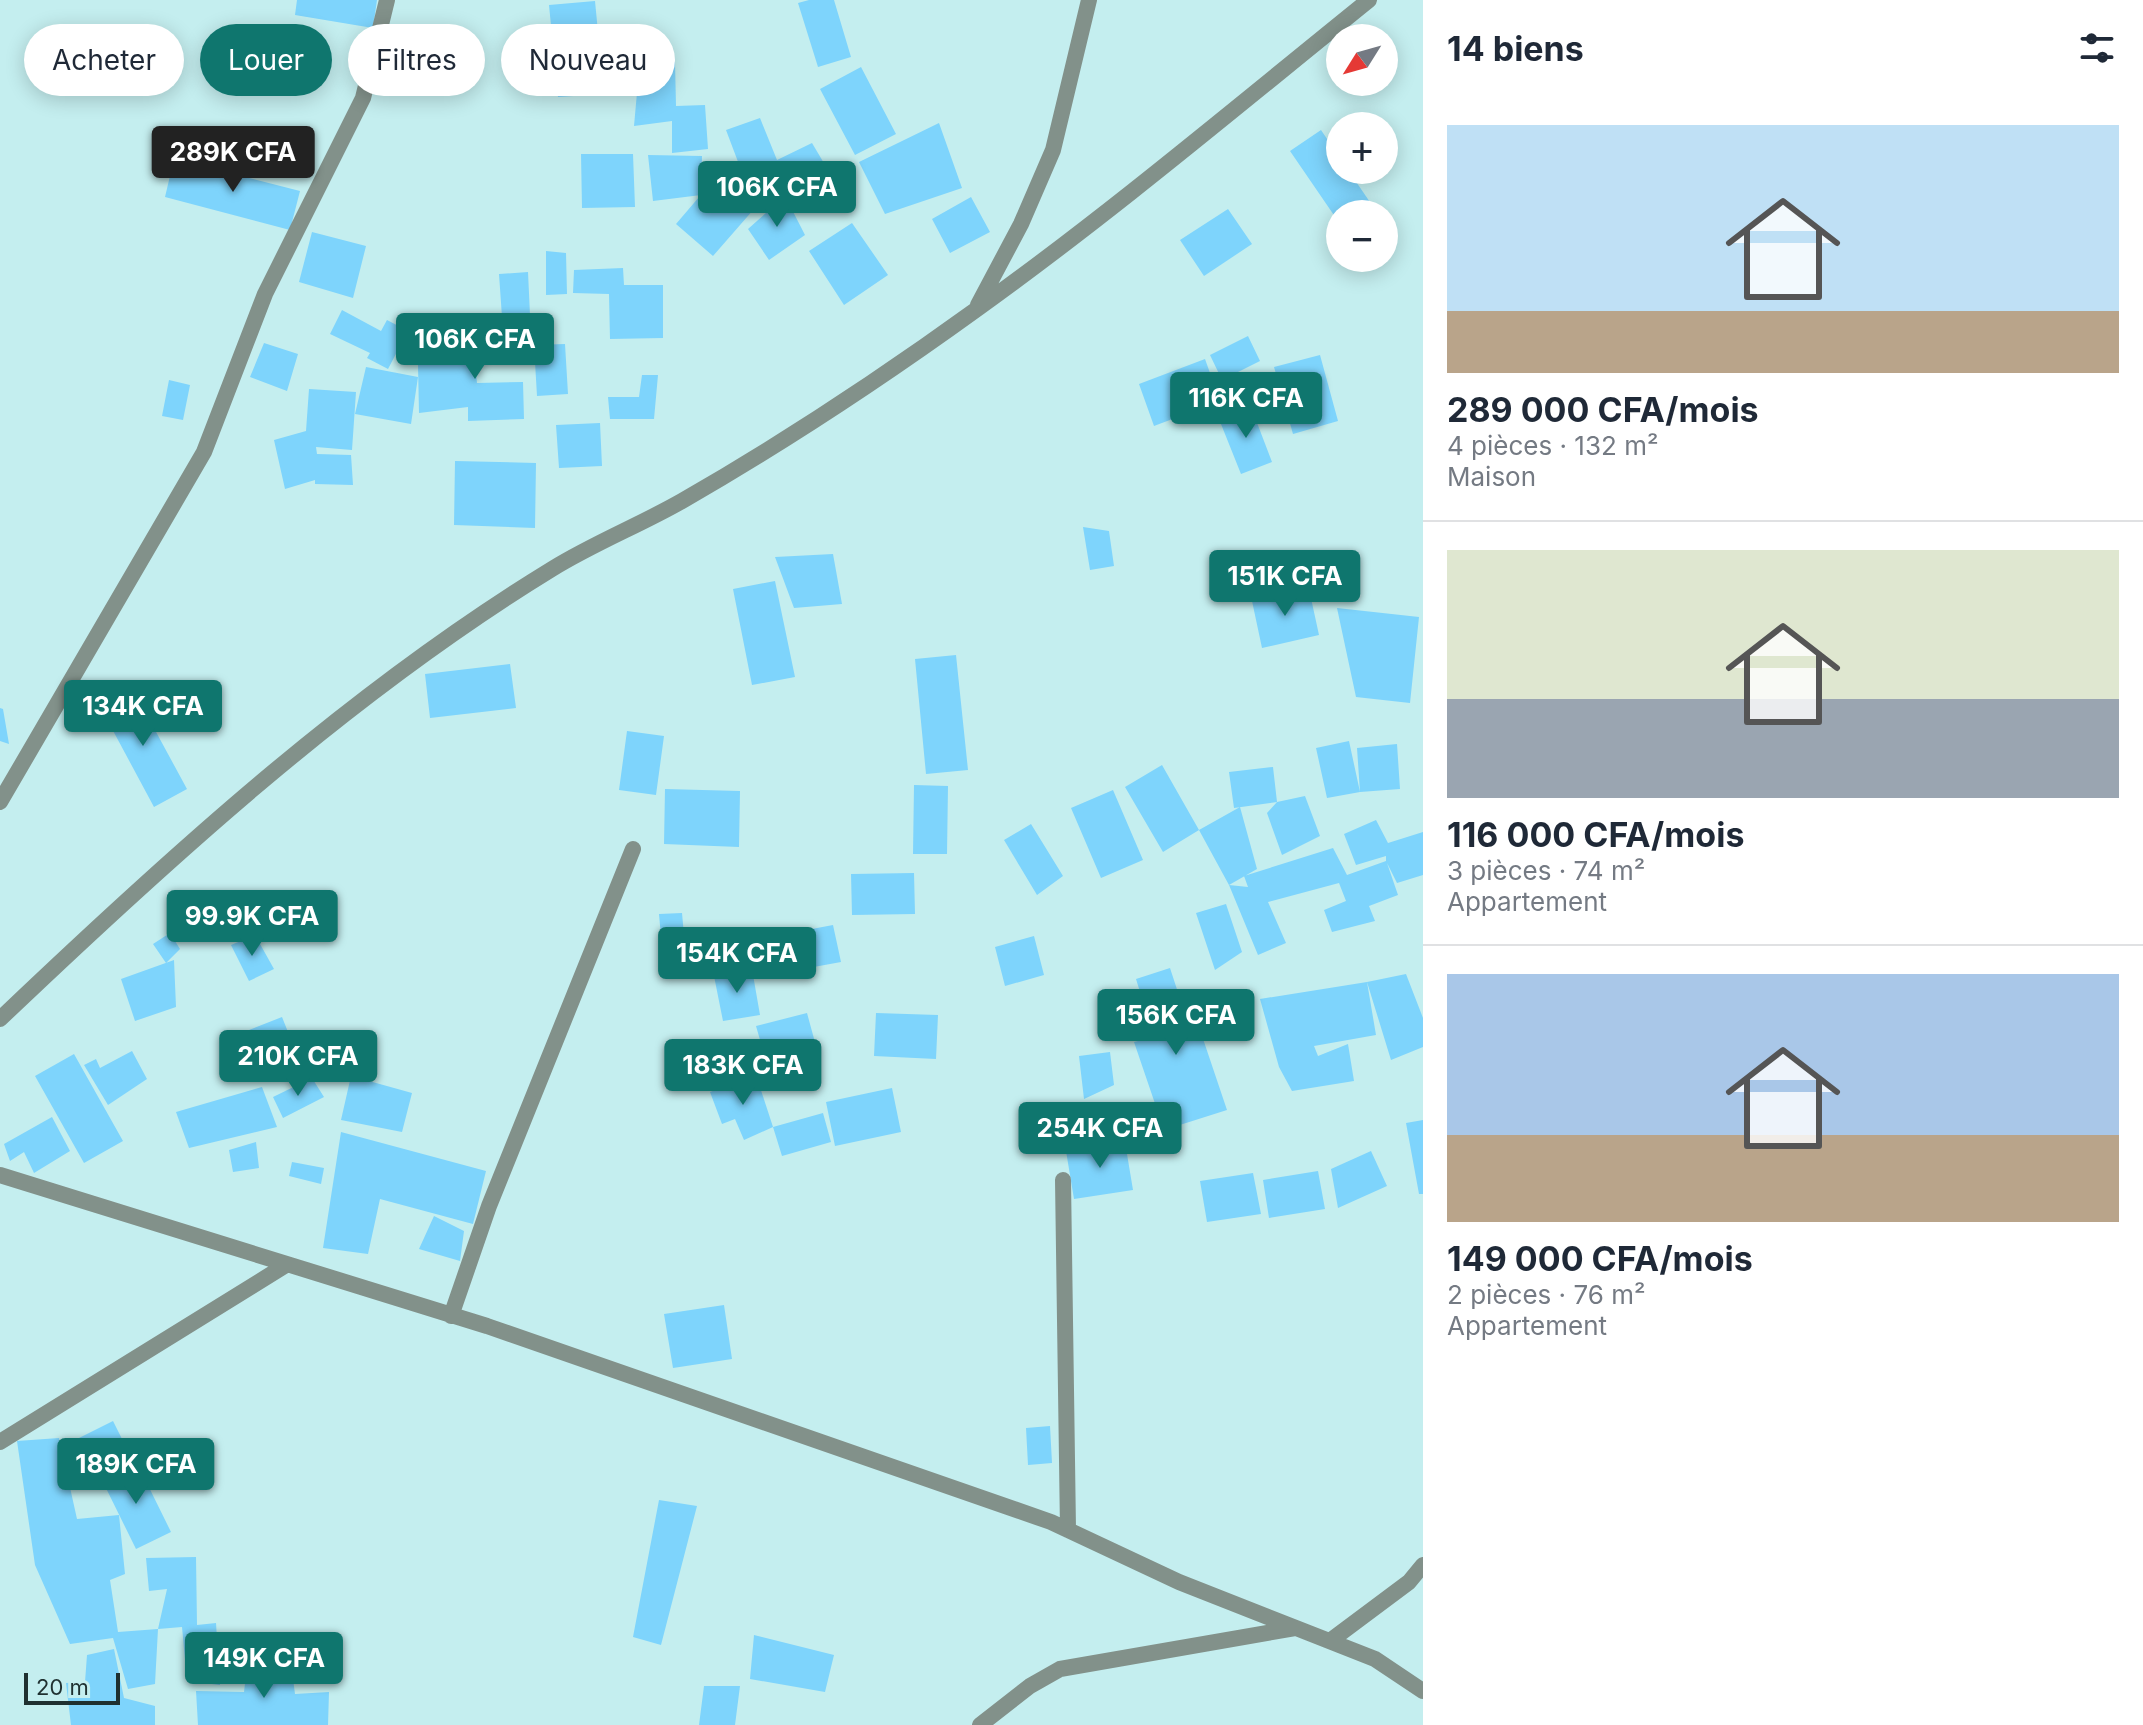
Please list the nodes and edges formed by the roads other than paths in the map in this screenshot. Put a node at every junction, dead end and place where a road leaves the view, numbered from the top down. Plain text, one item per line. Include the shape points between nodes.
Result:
1 (387, 0) edge
2 (1089, 0) edge
3 (1369, 0) edge
4 (976, 310) junction
5 (0, 802) edge
6 (633, 849) dead end
7 (0, 1019) edge
8 (0, 1175) edge
9 (1063, 1180) dead end
10 (286, 1265) junction
11 (451, 1316) junction
12 (0, 1442) edge
13 (1068, 1530) junction
14 (1423, 1565) edge
15 (1296, 1627) junction
16 (1330, 1641) junction
17 (1423, 1691) edge
18 (980, 1725) edge

1 - 5 street via 363,98 265,294 204,452
2 - 4 street via 1053,150
3 - 4 street
4 - 7 street via 753,459 553,568 355,705 129,897
6 - 11 street via 495,1192
8 - 10 street
9 - 13 street
10 - 11 street
10 - 12 street
11 - 13 street
13 - 15 street via 1179,1582
14 - 16 street via 1409,1582
15 - 16 street
15 - 18 street via 1060,1669
16 - 17 street via 1375,1659

